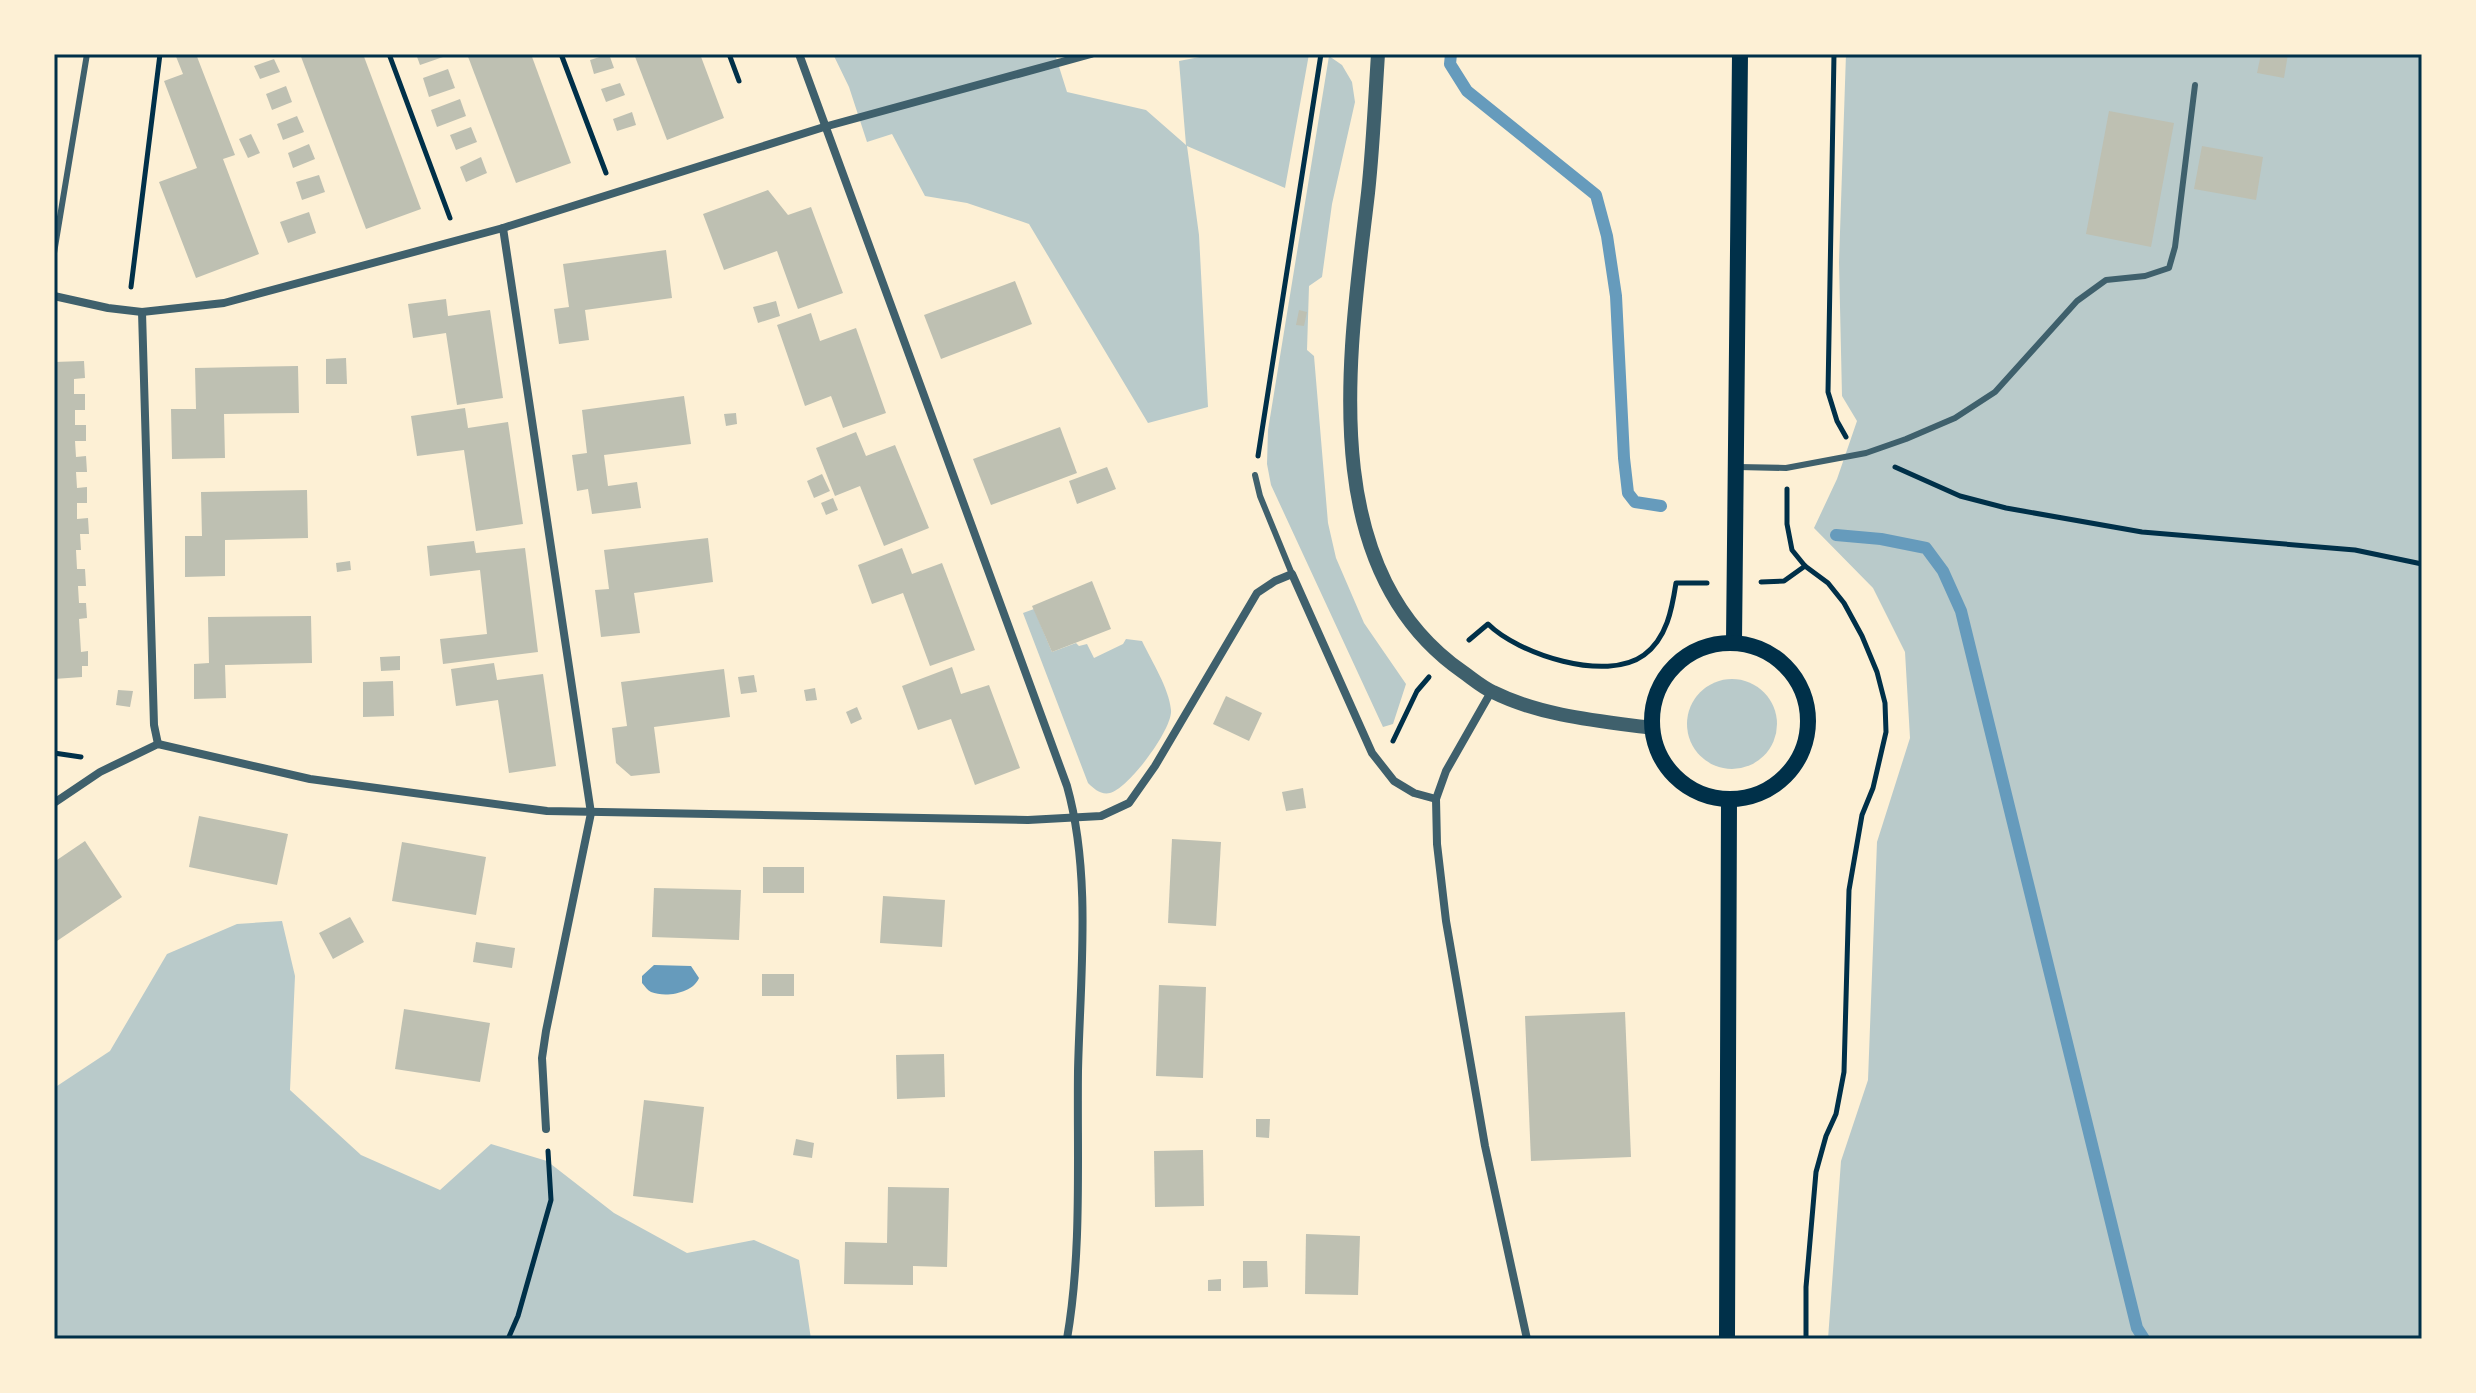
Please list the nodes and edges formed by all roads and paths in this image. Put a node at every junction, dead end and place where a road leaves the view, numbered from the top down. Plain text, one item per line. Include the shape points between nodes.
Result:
1 (87, 54) edge
2 (160, 54) edge
3 (389, 54) edge
4 (561, 54) edge
5 (729, 54) edge
6 (799, 54) edge
7 (1091, 54) edge
8 (1321, 54) edge
9 (1378, 54) edge
10 (1740, 54) edge
11 (739, 81) dead end
12 (2195, 85) dead end
13 (824, 127) junction
14 (607, 174) dead end
15 (452, 223) dead end
16 (503, 228) junction
17 (54, 253) edge
18 (54, 296) edge
19 (130, 311) junction
20 (142, 312) junction
21 (1736, 467) junction
22 (1786, 468) junction
23 (1255, 475) joint
24 (1805, 566) junction
25 (1292, 574) junction
26 (1735, 583) junction
27 (1734, 642) junction
28 (1445, 660) junction
29 (1491, 692) junction
30 (1652, 728) junction
31 (158, 744) junction
32 (1372, 753) junction
33 (1436, 799) junction
34 (1729, 799) junction
35 (54, 803) edge
36 (591, 813) junction
37 (1076, 818) junction
38 (546, 1129) joint
39 (508, 1339) edge
40 (1067, 1339) edge
41 (1527, 1339) edge
42 (1727, 1339) edge
43 (1806, 1339) edge

1 - 17 lane
2 - 19 path
3 - 15 path
4 - 14 path
5 - 11 path
6 - 13 street
7 - 13 street
8 - 23 path
9 - 28 street via 1355,301 1353,471 1362,522 1384,578 1422,638
10 - 21 main road
12 - 22 lane via 2169,268 2106,280 2077,301 1995,392 1955,418 1866,453
13 - 16 street
13 - 37 street
16 - 20 street via 224,303
16 - 36 street
18 - 19 street
19 - 20 street
20 - 31 street
21 - 22 lane
21 - 26 main road
22 - 24 path via 1789,537
23 - 25 lane
24 - 26 path via 1784,581
24 - 43 path via 1828,583 1862,636 1885,703 1886,732 1862,815 1849,890 1844,1072 1816,1172
25 - 32 street
25 - 37 street via 1257,593 1129,803 1101,816
26 - 27 main road
26 - 28 path via 1676,583 1661,636 1644,656 1631,661 1572,664 1488,624
27 - 30 main road via 1697,650 1667,674 1652,709
27 - 34 main road via 1763,650 1788,668 1800,684 1809,724 1801,753 1785,777 1749,797
28 - 29 street
28 - 32 path via 1417,691 1392,743
29 - 30 street via 1530,707
29 - 33 street
30 - 34 main road via 1660,756 1677,779 1701,793
31 - 35 street via 100,772
31 - 36 street via 310,779
32 - 33 street via 1394,781
33 - 41 street via 1446,921 1485,1146
34 - 42 main road
36 - 37 street
36 - 38 street via 542,1058
37 - 40 street via 1082,866 1075,1282
38 - 39 path via 551,1200

